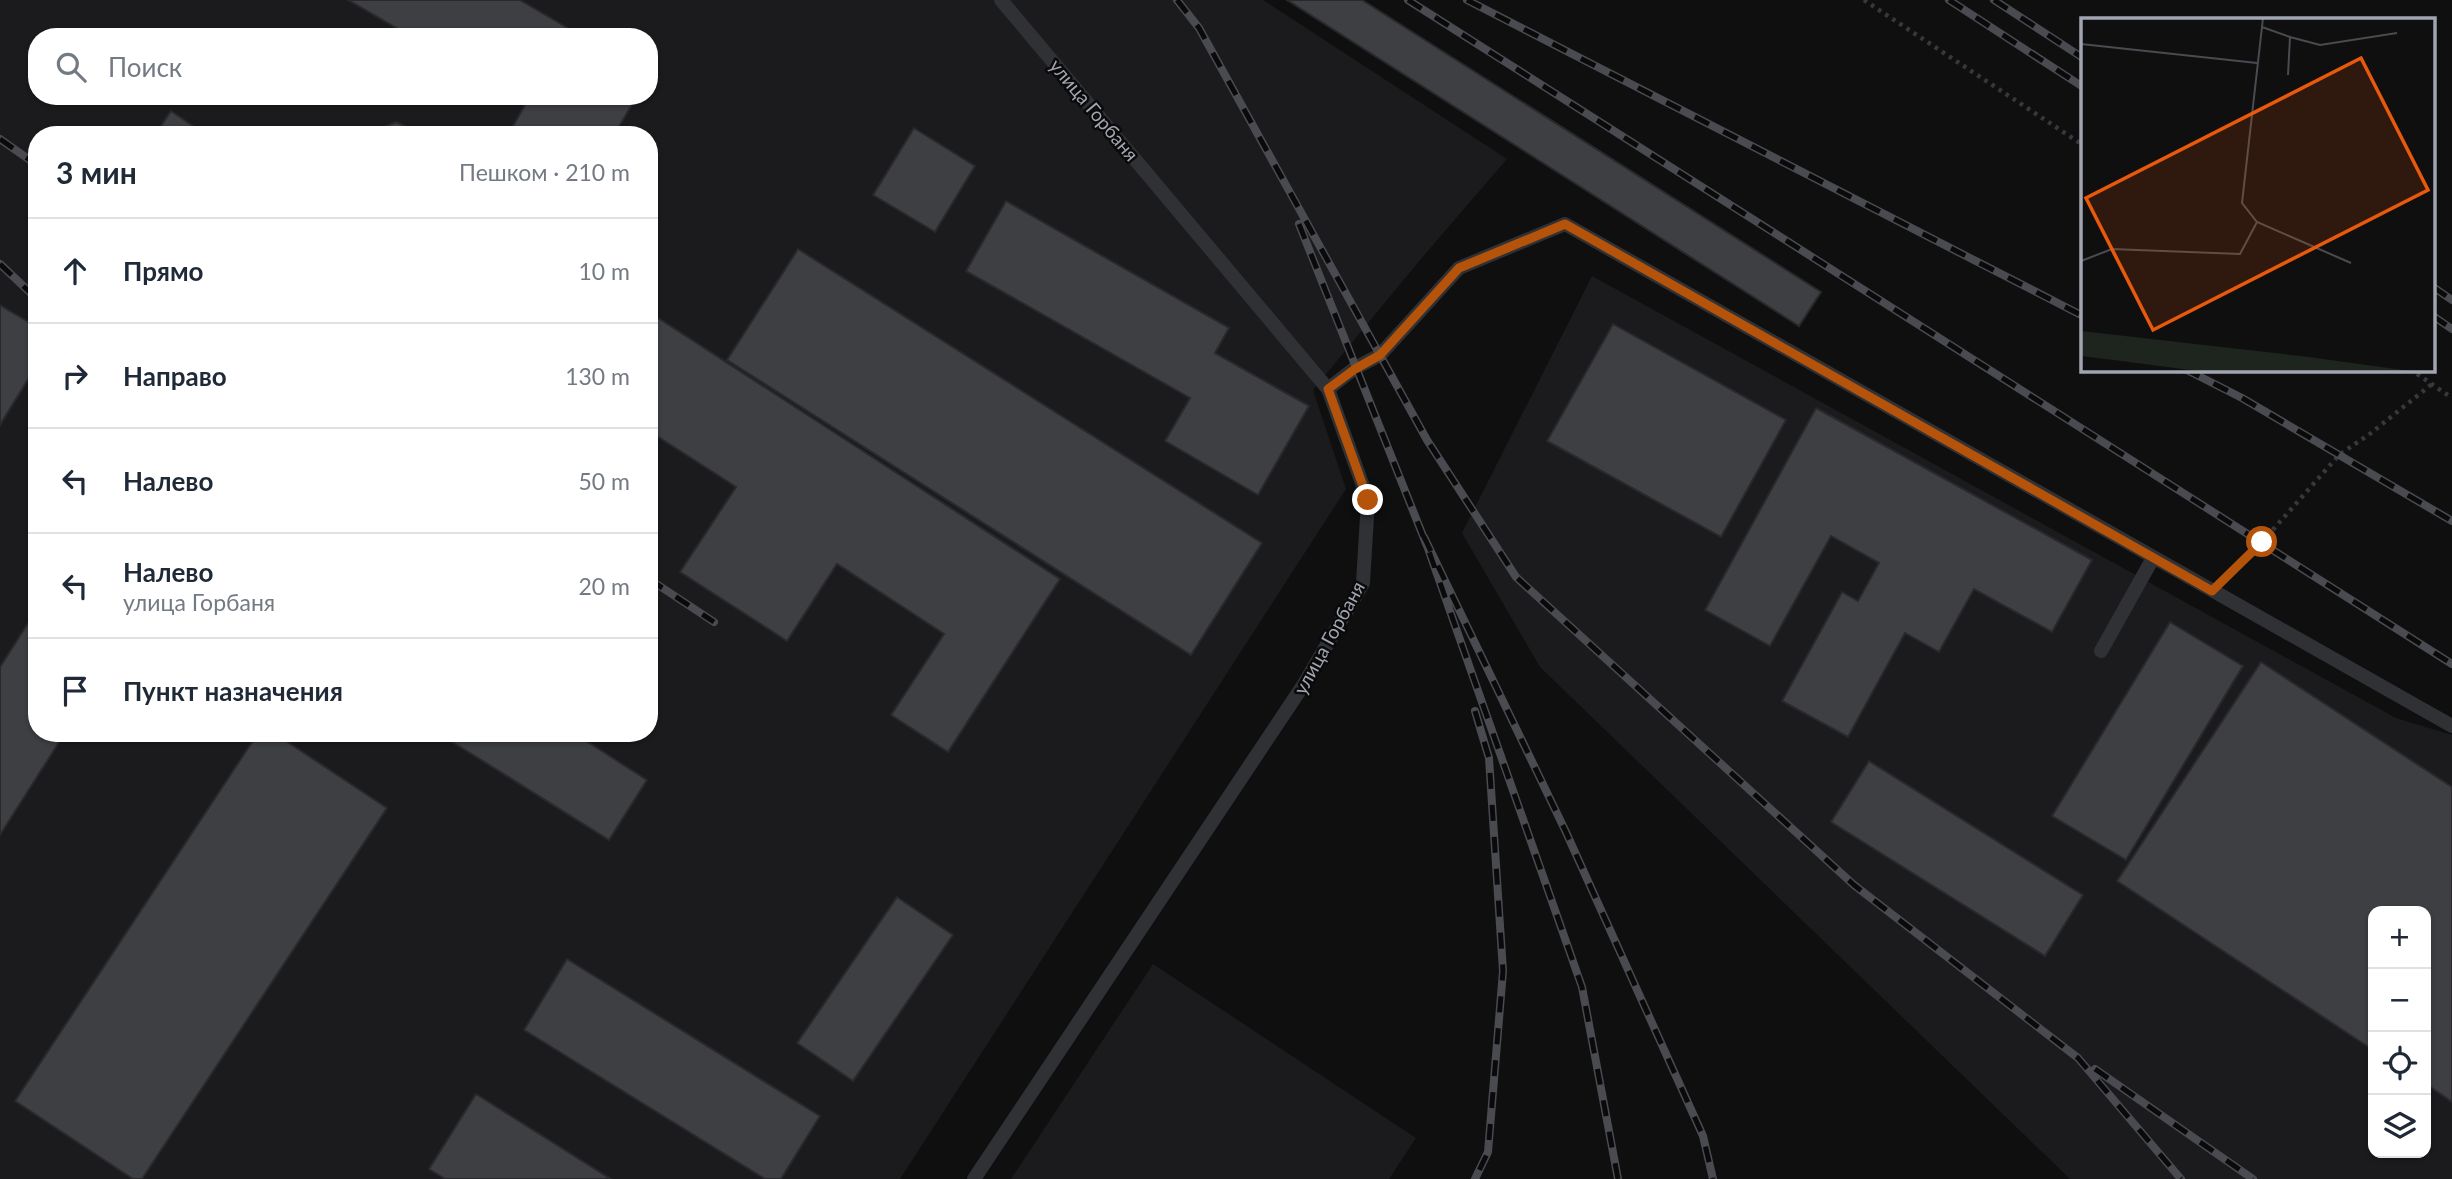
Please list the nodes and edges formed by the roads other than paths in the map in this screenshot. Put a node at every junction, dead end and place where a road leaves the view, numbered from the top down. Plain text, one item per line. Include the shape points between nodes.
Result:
1 (1001, 0) edge
2 (1328, 389) junction
3 (2153, 558) junction
4 (2101, 651) dead end
5 (2452, 726) edge
6 (974, 1179) edge

1 - 2 lane, улица Горбаня
2 - 3 lane via 1380,355 1459,268 1565,224
2 - 6 lane, улица Горбаня via 1368,500 1363,583 1304,684
3 - 4 lane
3 - 5 lane

